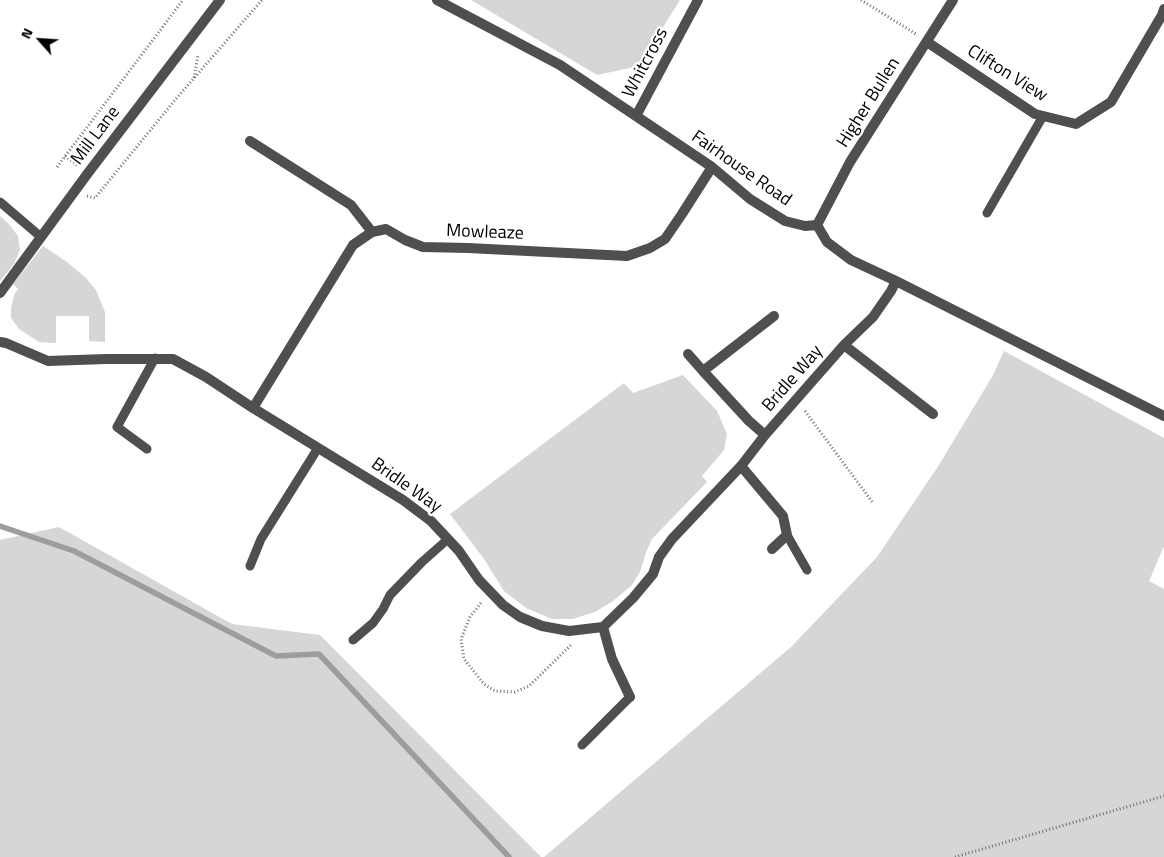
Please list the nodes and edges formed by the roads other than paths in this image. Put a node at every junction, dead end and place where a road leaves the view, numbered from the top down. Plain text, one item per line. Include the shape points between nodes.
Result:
1 (220, 0) edge
2 (437, 0) edge
3 (698, 0) edge
4 (952, 0) edge
5 (1164, 9) edge
6 (927, 42) junction
7 (636, 116) junction
8 (1043, 116) junction
9 (250, 141) dead end
10 (712, 168) junction
11 (0, 202) edge
12 (987, 213) dead end
13 (816, 225) junction
14 (372, 232) junction
15 (41, 237) junction
16 (896, 281) junction
17 (0, 294) edge
18 (774, 316) dead end
19 (0, 342) edge
20 (844, 345) junction
21 (688, 354) dead end
22 (155, 358) junction
23 (703, 371) junction
24 (253, 408) junction
25 (933, 414) dead end
26 (1164, 416) edge
27 (765, 435) junction
28 (318, 448) junction
29 (147, 449) dead end
30 (741, 466) junction
31 (787, 535) junction
32 (448, 539) junction
33 (772, 549) dead end
34 (250, 566) dead end
35 (807, 570) dead end
36 (603, 627) junction
37 (353, 640) dead end
38 (630, 697) joint
39 (582, 745) dead end

1 - 15 street, Mill Lane
2 - 7 street, Fairhouse Road via 560,66
3 - 7 street, Whitcross
4 - 6 street, Higher Bullen
5 - 8 street, Clifton View via 1111,102 1076,124
6 - 8 street, Clifton View via 1035,114
6 - 13 street, Higher Bullen via 850,162
7 - 10 street, Fairhouse Road
8 - 12 lane
9 - 14 street via 351,205
10 - 13 street, Fairhouse Road via 750,199 785,221 804,226
10 - 14 street, Mowleaze via 665,239 627,256 423,247 386,229
11 - 15 lane
13 - 16 street via 827,242 851,260
14 - 24 street via 354,245
15 - 17 street, Mill Lane
16 - 20 street, Bridle Way via 873,317
16 - 26 street
18 - 23 street
19 - 22 street, Bridle Way via 48,361
20 - 25 street, Bridle Way
20 - 27 street, Bridle Way
21 - 23 street, Bridle Way
22 - 24 street, Bridle Way via 173,359
22 - 29 lane via 117,427
23 - 27 street, Bridle Way
24 - 28 street, Bridle Way
27 - 30 street, Bridle Way
28 - 32 street, Bridle Way via 403,500
28 - 34 lane via 262,539
30 - 31 street via 783,516
30 - 36 street, Bridle Way via 672,539 652,574
31 - 33 street
31 - 35 lane
32 - 36 street, Bridle Way via 490,592 520,617 542,626 569,631
32 - 37 lane via 390,595 373,623
36 - 38 street via 612,659
38 - 39 lane

